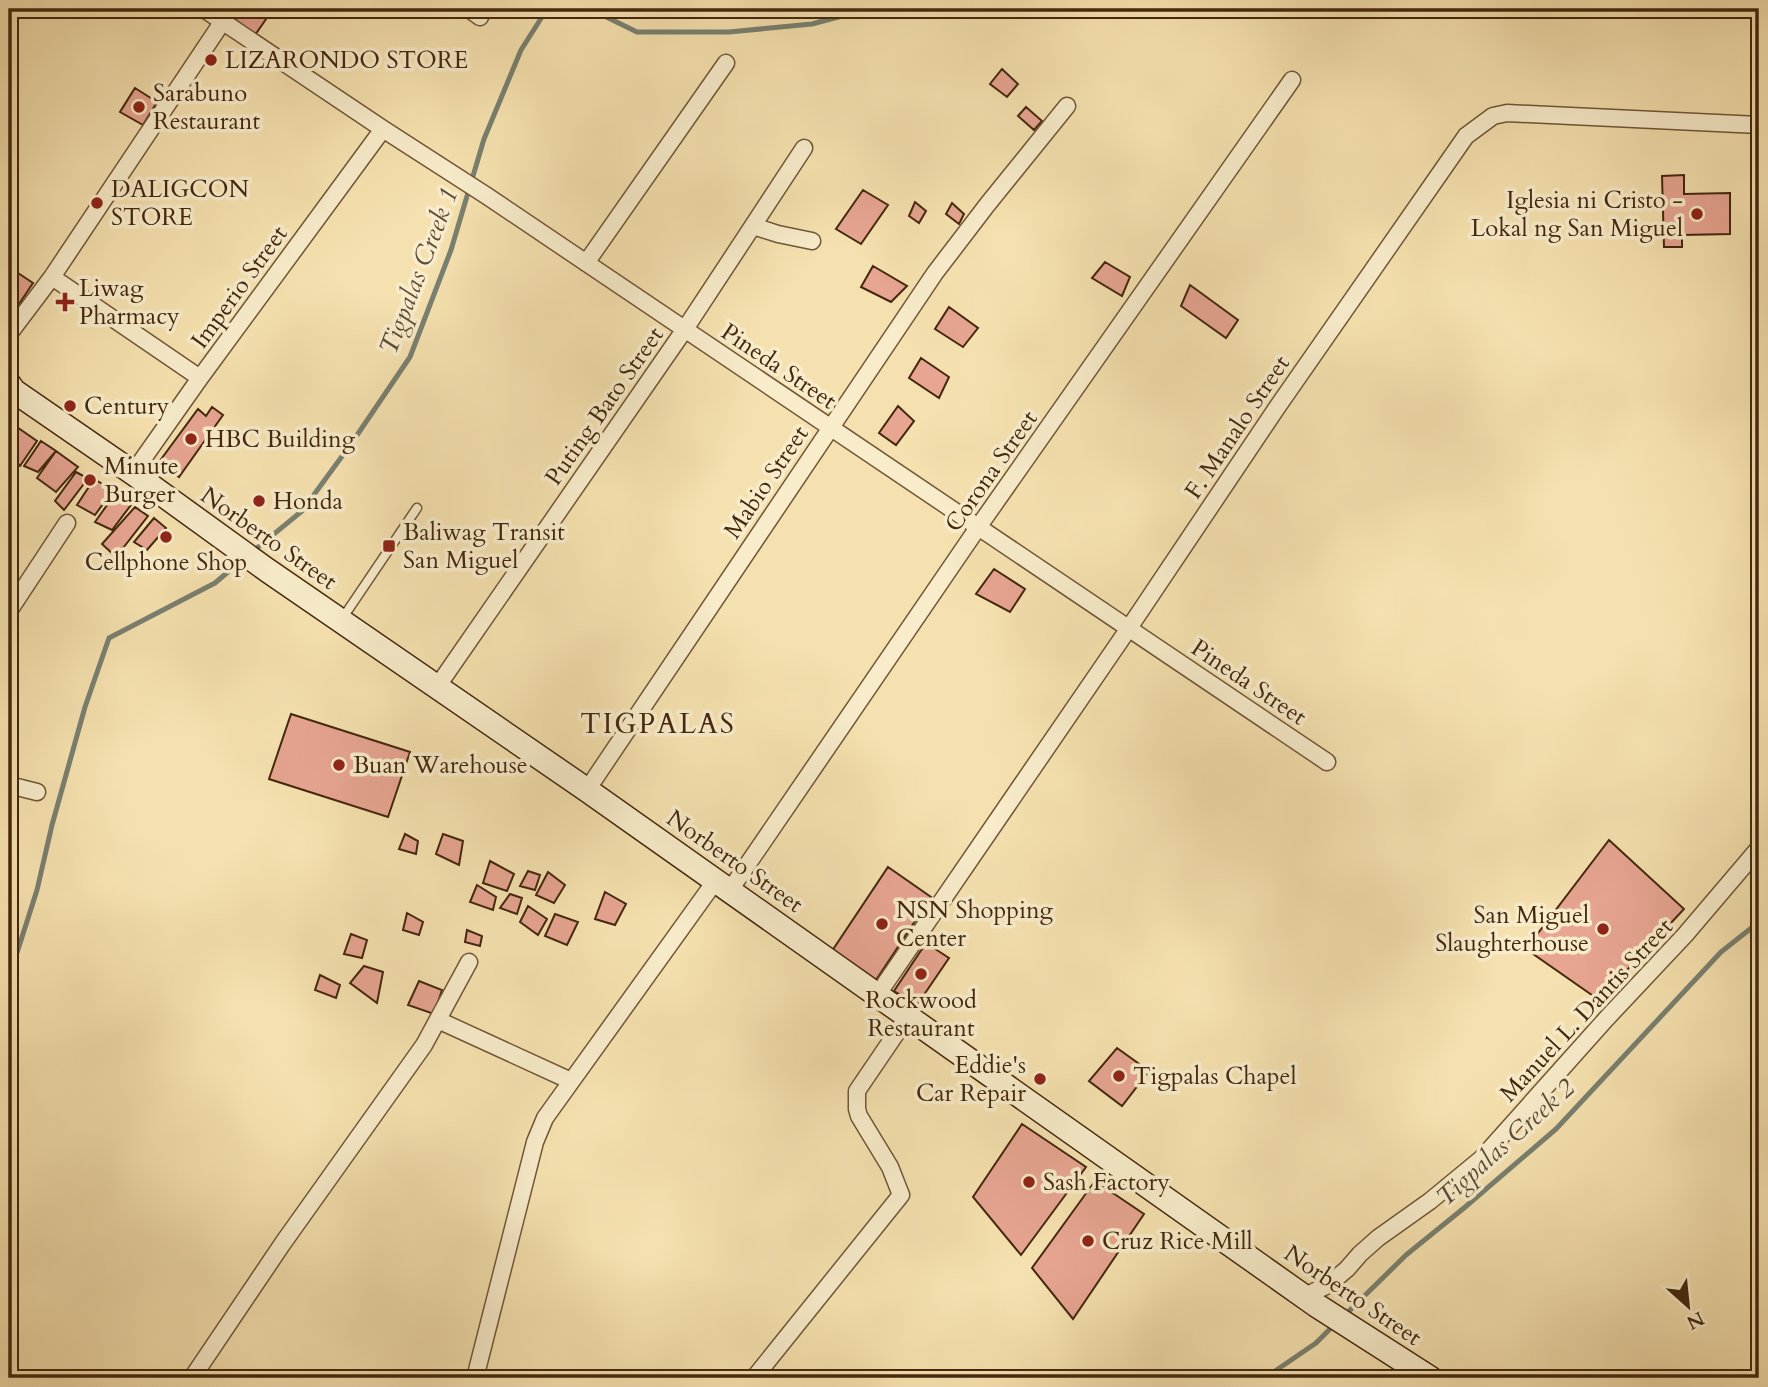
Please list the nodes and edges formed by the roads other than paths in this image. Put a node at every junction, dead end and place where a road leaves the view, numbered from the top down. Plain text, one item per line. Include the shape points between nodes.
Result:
1 (204, 9) edge
2 (227, 15) edge
3 (726, 63) dead end
4 (1292, 80) dead end
5 (1067, 106) dead end
6 (1759, 125) edge
7 (383, 129) junction
8 (804, 148) dead end
9 (753, 226) junction
10 (812, 240) dead end
11 (586, 263) junction
12 (52, 276) junction
13 (685, 329) junction
14 (9, 334) edge
15 (200, 378) junction
16 (10, 388) edge
17 (830, 428) junction
18 (133, 473) junction
19 (417, 508) dead end
20 (67, 523) dead end
21 (979, 526) junction
22 (9, 611) edge
23 (341, 620) junction
24 (1129, 628) junction
25 (437, 687) junction
26 (1327, 762) dead end
27 (9, 785) edge
28 (587, 790) junction
29 (37, 792) dead end
30 (1759, 848) edge
31 (723, 885) junction
32 (469, 962) dead end
33 (878, 994) junction
34 (908, 1016) junction
35 (438, 1020) junction
36 (571, 1081) junction
37 (1311, 1300) junction
38 (192, 1378) edge
39 (475, 1378) edge
40 (754, 1378) edge
41 (1429, 1378) edge

1 - 2 street, Pineda Street
2 - 7 street, Pineda Street
2 - 12 street
3 - 11 street
4 - 21 street, Corona Street
5 - 17 street, Mabio Street via 935,273
6 - 24 street, F. Manalo Street via 1507,113 1479,125 1466,136 1360,287
7 - 11 street, Pineda Street
7 - 15 street, Imperio Street
8 - 9 street, Puting Bato Street
9 - 10 street
9 - 13 street, Puting Bato Street
11 - 13 street, Pineda Street
12 - 14 street
12 - 15 street
13 - 17 street, Pineda Street
13 - 25 street, Puting Bato Street
15 - 18 street, Imperio Street
16 - 18 main road, Norberto Street
17 - 21 street, Pineda Street
17 - 28 street, Mabio Street
18 - 23 main road, Norberto Street
19 - 23 lane
20 - 22 street
21 - 24 street, Pineda Street
21 - 31 street, Corona Street
23 - 25 main road, Norberto Street
24 - 26 street, Pineda Street
24 - 33 street, F. Manalo Street
25 - 28 main road, Norberto Street
27 - 29 street
28 - 31 main road, Norberto Street
30 - 37 street, Manuel L. Dantis Street via 1481,1159 1378,1238
31 - 33 main road, Norberto Street
31 - 36 street, Corona Street
32 - 35 street
33 - 34 main road, Norberto Street
34 - 37 main road, Norberto Street
34 - 40 street via 857,1091 859,1116 901,1195
35 - 36 street
35 - 38 street
36 - 39 street, Corona Street via 545,1118 535,1142
37 - 41 main road, Norberto Street

